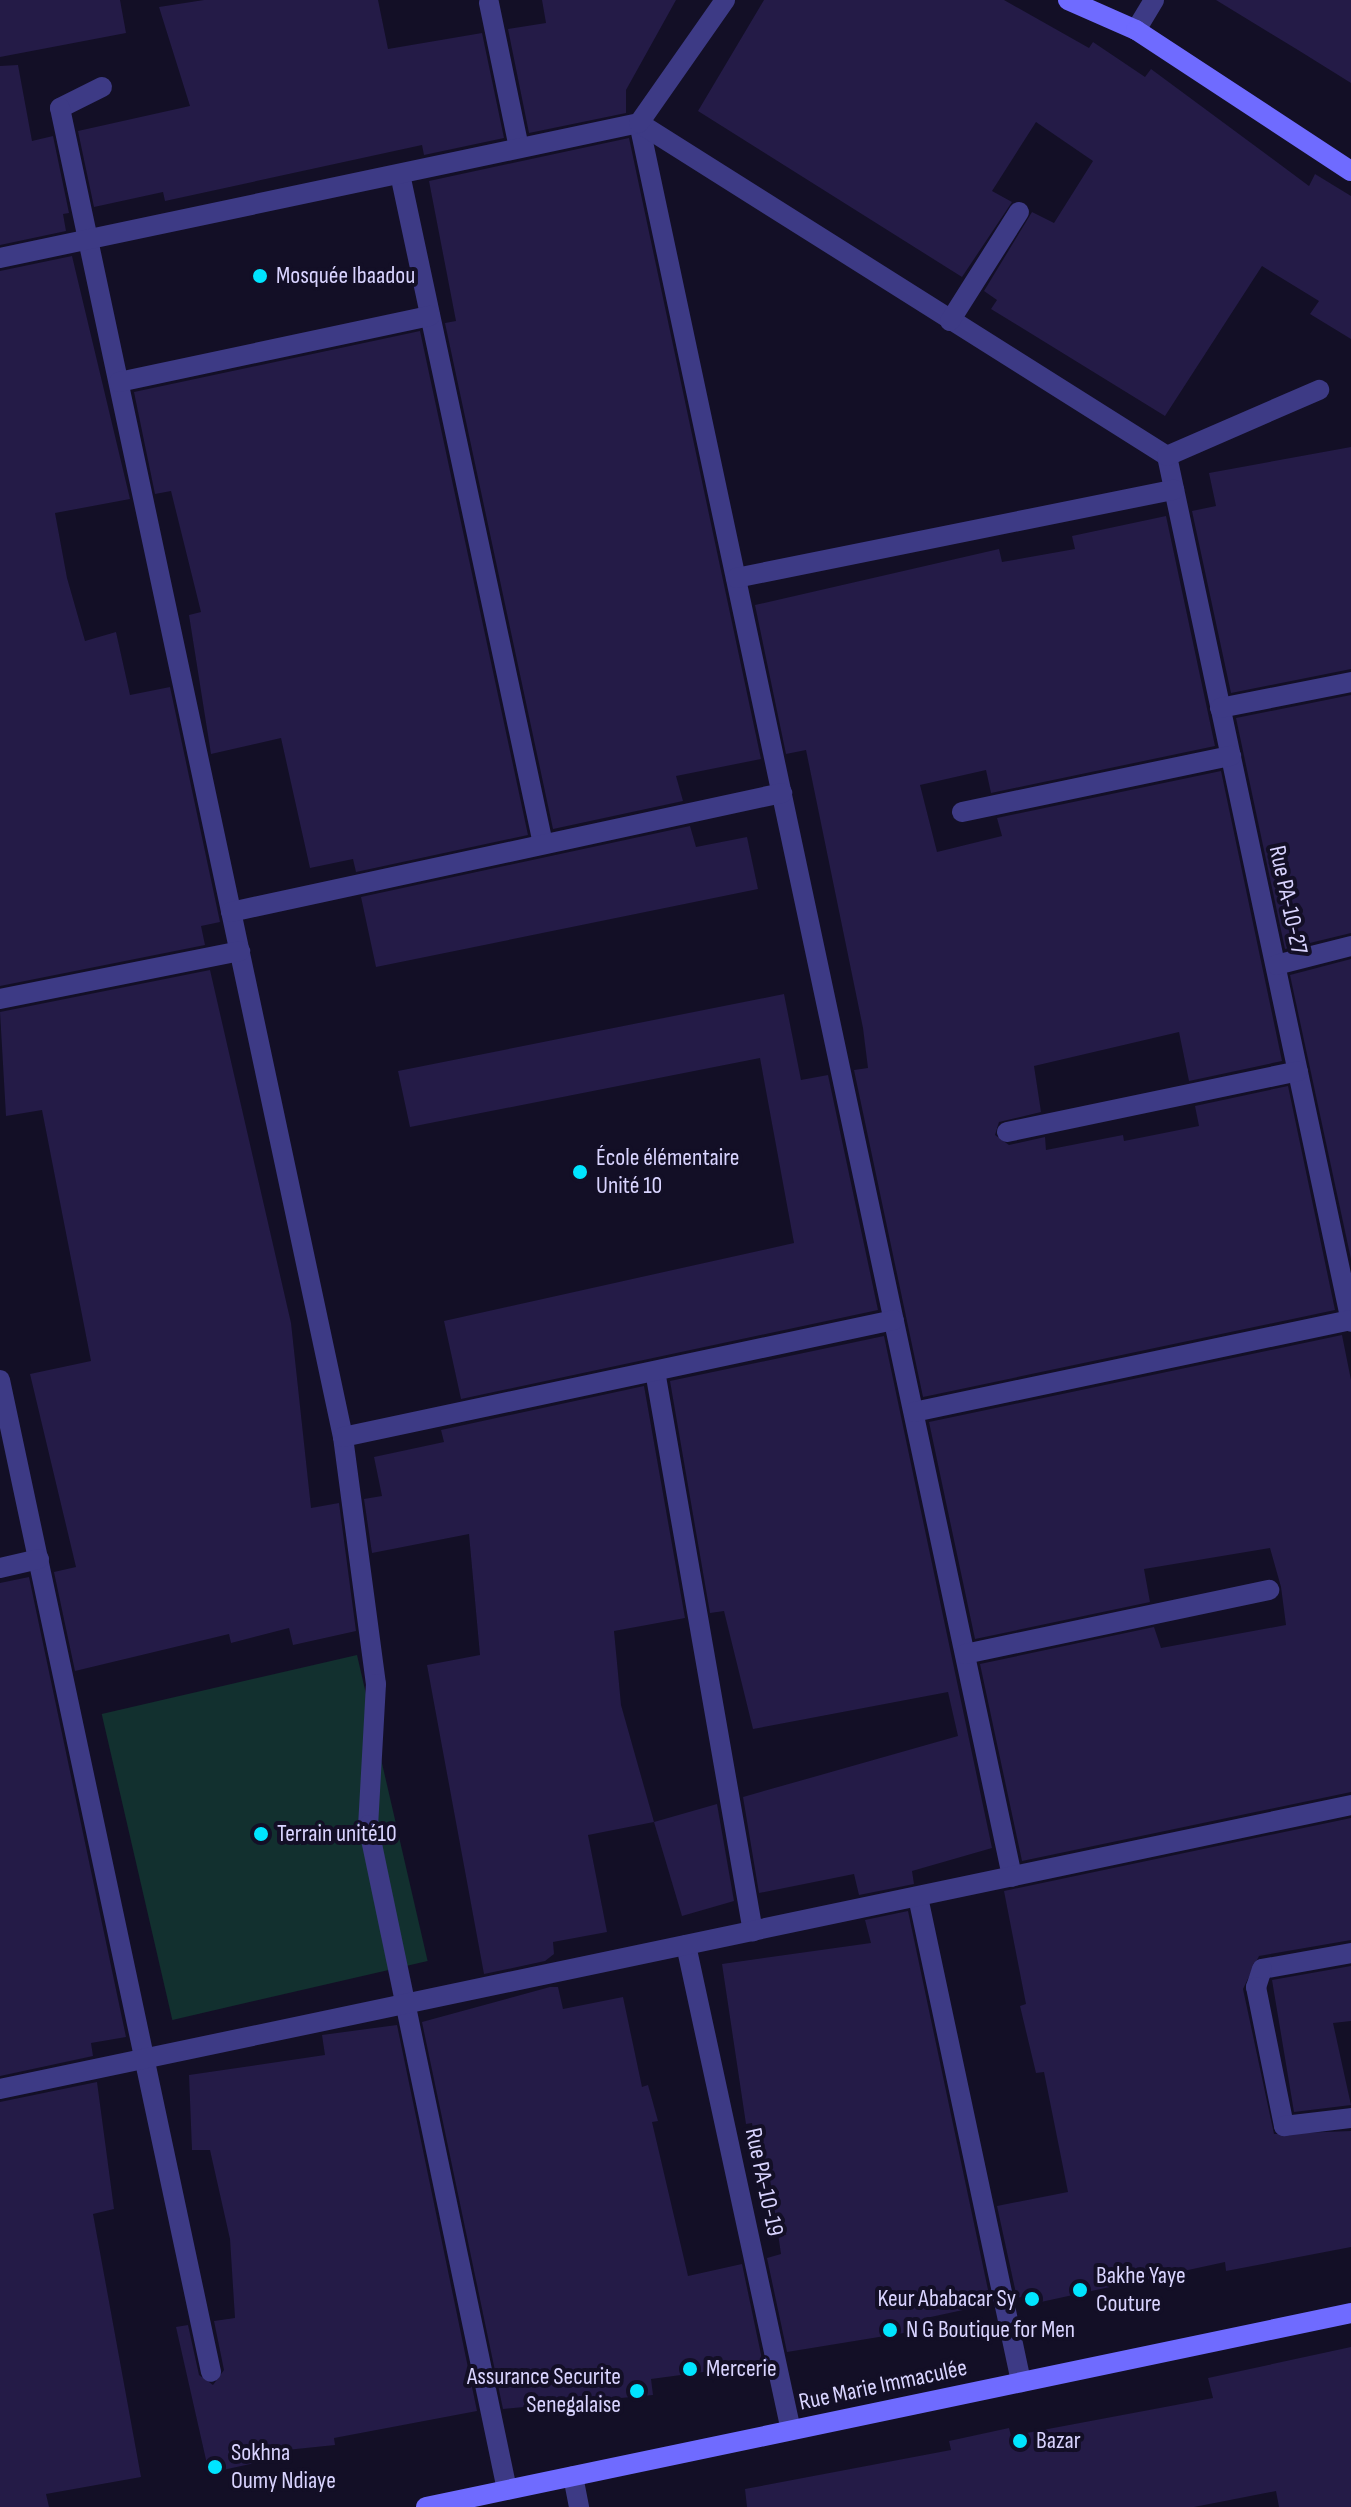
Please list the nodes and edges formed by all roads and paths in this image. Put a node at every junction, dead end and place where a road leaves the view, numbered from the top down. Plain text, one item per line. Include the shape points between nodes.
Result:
1 (725, 0) edge
2 (1068, 0) edge
3 (1154, 0) edge
4 (489, 3) dead end
5 (1136, 30) junction
6 (102, 87) dead end
7 (639, 123) junction
8 (519, 148) junction
9 (1351, 171) edge
10 (400, 174) junction
11 (1019, 212) dead end
12 (88, 239) junction
13 (0, 258) edge
14 (430, 316) junction
15 (950, 321) junction
16 (119, 382) junction
17 (1319, 390) dead end
18 (1167, 456) junction
19 (1174, 490) junction
20 (736, 578) junction
21 (1351, 682) edge
22 (1220, 708) junction
23 (1231, 756) junction
24 (782, 793) junction
25 (962, 812) dead end
26 (543, 844) junction
27 (231, 912) junction
28 (1351, 946) edge
29 (240, 951) junction
30 (1276, 965) junction
31 (0, 999) edge
32 (1298, 1071) junction
33 (1007, 1132) dead end
34 (894, 1320) junction
35 (1351, 1320) edge
36 (655, 1371) junction
37 (0, 1380) edge
38 (914, 1412) junction
39 (6, 1434) edge
40 (343, 1437) junction
41 (39, 1559) junction
42 (0, 1568) edge
43 (1269, 1590) dead end
44 (965, 1654) junction
45 (1351, 1805) edge
46 (1012, 1877) junction
47 (918, 1897) junction
48 (753, 1932) junction
49 (686, 1945) junction
50 (1351, 1953) edge
51 (400, 2005) junction
52 (145, 2059) junction
53 (0, 2089) edge
54 (1351, 2118) edge
55 (1351, 2313) edge
56 (211, 2372) dead end
57 (1021, 2382) junction
58 (791, 2430) junction
59 (573, 2476) junction
60 (507, 2490) junction
61 (426, 2507) edge
62 (579, 2507) edge

1 - 7 street
2 - 5 street
3 - 5 street
4 - 8 street
5 - 9 street
6 - 12 street via 60,108
7 - 8 street
7 - 15 street
7 - 20 street
8 - 10 street
10 - 12 street
10 - 14 street
11 - 15 street
12 - 13 street
12 - 16 street
14 - 16 street
14 - 26 street
15 - 18 street
16 - 27 street
17 - 18 street
18 - 19 street, Rue PA-10-27
19 - 20 street
19 - 22 street, Rue PA-10-27
20 - 24 street
21 - 22 street
22 - 23 street, Rue PA-10-27
23 - 25 street
23 - 30 street, Rue PA-10-27
24 - 26 street
24 - 34 street
26 - 27 street
27 - 29 street
28 - 30 street
29 - 31 street
29 - 40 street
30 - 32 street, Rue PA-10-27
32 - 33 street
32 - 35 street, Rue PA-10-27
34 - 36 street
34 - 38 street
35 - 38 street
36 - 40 street
36 - 48 street
37 - 39 street
38 - 44 street
39 - 41 street
40 - 51 street via 376,1684 368,1825
41 - 42 street
41 - 52 street
43 - 44 street
44 - 46 street
45 - 46 street
46 - 47 street
47 - 48 street
47 - 57 street
48 - 49 street
49 - 51 street
49 - 58 street, Rue PA-10-19
50 - 54 street via 1262,1969 1256,1987 1284,2126
51 - 52 street
51 - 60 street
52 - 53 street
52 - 56 street
55 - 57 street, Rue Marie Immaculée
57 - 58 street, Rue Marie Immaculée
58 - 59 street, Rue Marie Immaculée
59 - 60 street, Rue Marie Immaculée
59 - 62 street
60 - 61 street, Rue Marie Immaculée

